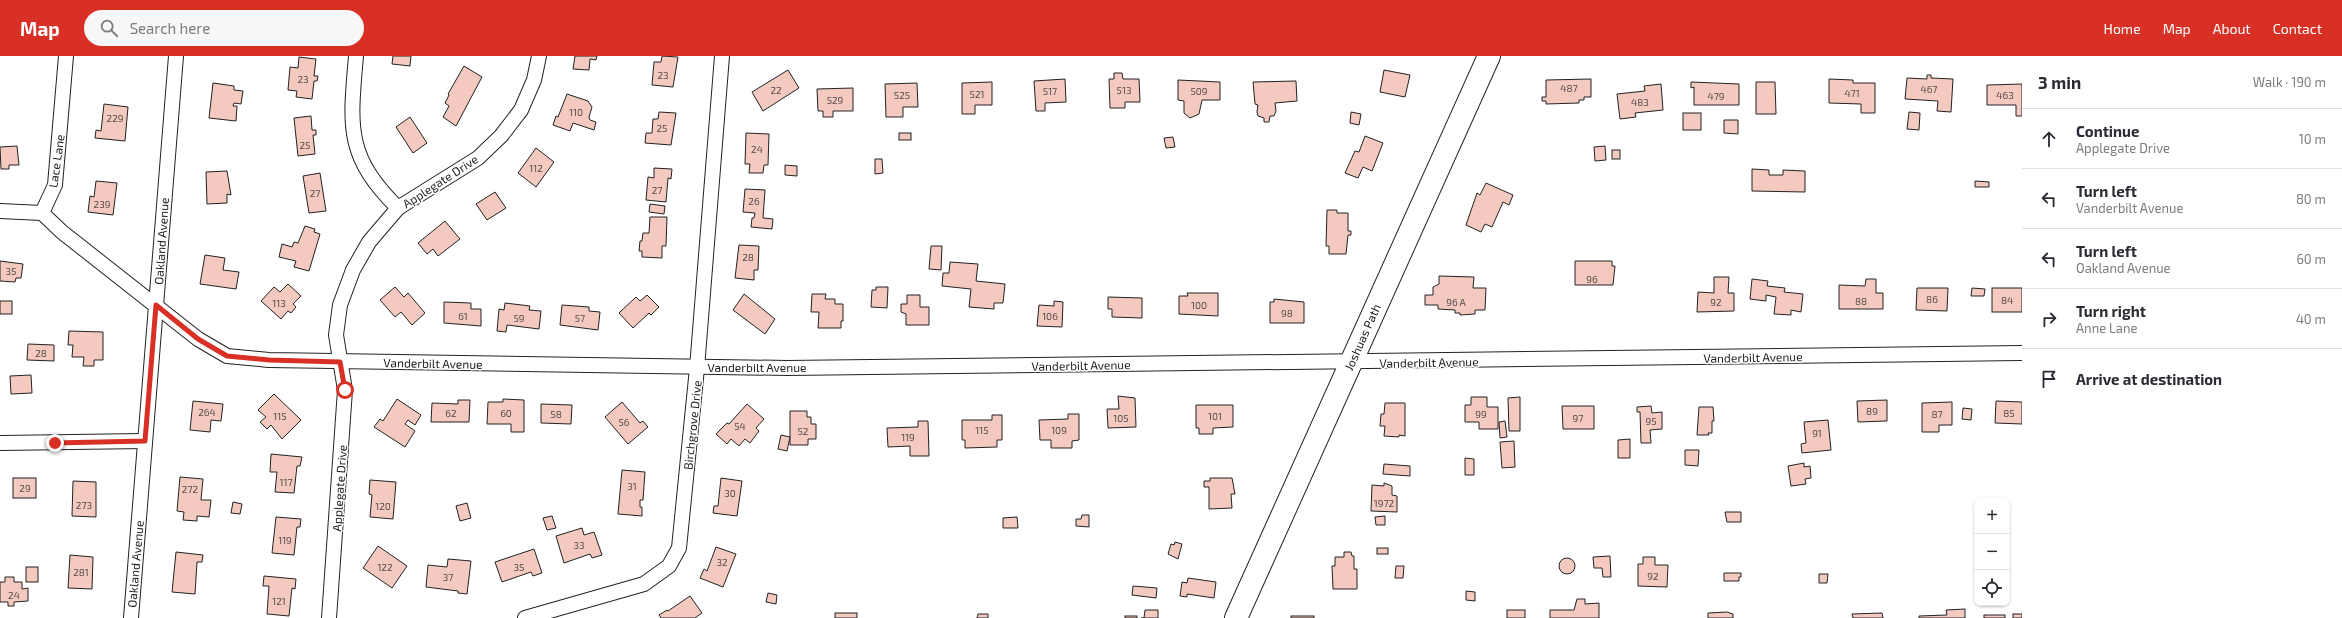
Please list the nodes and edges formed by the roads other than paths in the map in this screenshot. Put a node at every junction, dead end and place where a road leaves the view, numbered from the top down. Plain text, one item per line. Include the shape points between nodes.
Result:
1 (66, 56) edge
2 (176, 56) edge
3 (356, 56) edge
4 (539, 56) edge
5 (722, 56) edge
6 (1490, 56) edge
7 (398, 208) junction
8 (0, 211) edge
9 (42, 213) junction
10 (156, 305) junction
11 (2022, 353) edge
12 (340, 362) junction
13 (1350, 363) junction
14 (698, 368) junction
15 (145, 441) junction
16 (0, 443) edge
17 (131, 618) edge
18 (332, 618) edge
19 (525, 618) edge
20 (1236, 618) edge

1 - 9 street, Lace Lane via 55,185
2 - 10 street, Oakland Avenue
3 - 7 street via 352,133 361,163 379,189
4 - 7 street, Applegate Drive via 534,80 521,110 501,136 478,158
5 - 14 street, Birchgrove Drive
6 - 13 main road, Joshuas Path
7 - 12 street, Applegate Drive via 369,242 353,270 340,305 336,334
8 - 9 street
9 - 10 street via 62,232
10 - 12 street, Vanderbilt Avenue via 198,339 227,356
10 - 15 street, Oakland Avenue
11 - 13 street, Vanderbilt Avenue
12 - 14 street, Vanderbilt Avenue
12 - 18 street, Applegate Drive via 345,390
13 - 14 street, Vanderbilt Avenue
13 - 20 main road, Joshuas Path
14 - 19 street, Birchgrove Drive via 679,548 669,566 644,584
15 - 16 street
15 - 17 street, Oakland Avenue

